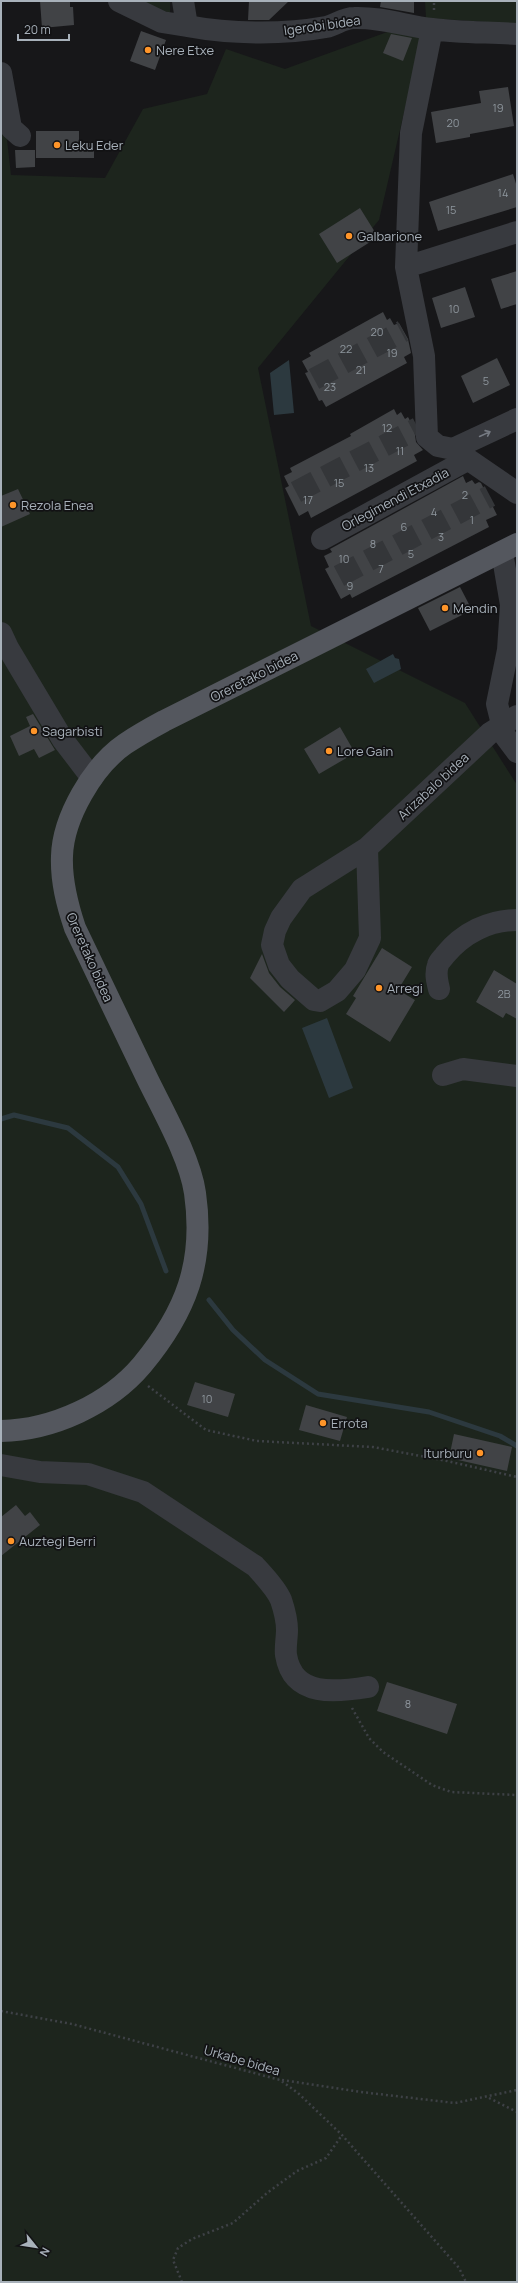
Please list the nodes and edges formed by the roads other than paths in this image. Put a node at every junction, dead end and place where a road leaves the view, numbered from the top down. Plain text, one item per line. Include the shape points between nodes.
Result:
1 (119, 1) edge
2 (183, 1) edge
3 (187, 26) junction
4 (432, 29) junction
5 (517, 34) edge
6 (1, 73) edge
7 (20, 136) dead end
8 (517, 232) edge
9 (406, 267) junction
10 (517, 419) edge
11 (460, 454) junction
12 (504, 491) edge
13 (322, 539) dead end
14 (510, 548) edge
15 (1, 633) edge
16 (512, 647) edge
17 (509, 721) edge
18 (517, 752) edge
19 (92, 778) junction
20 (367, 848) junction
21 (517, 920) edge
22 (439, 989) dead end
23 (444, 1075) dead end
24 (517, 1076) edge
25 (1, 1431) edge
26 (1, 1465) edge
27 (368, 1687) dead end

1 - 3 street, Igerobi bidea via 162,22
2 - 3 street
3 - 4 street, Igerobi bidea via 253,33 327,27 341,19 355,18 395,21
4 - 5 street, Igerobi bidea
4 - 9 street via 411,133
6 - 7 street via 11,128
8 - 9 street
9 - 11 street, Orlegimendi Etxadia via 410,327 424,356 422,426 427,437 438,446
11 -> 10 street
11 - 12 street, Orlegimendi Etxadia
11 - 13 street, Orlegimendi Etxadia
14 - 16 street
14 - 19 main road, Oreretako bidea via 164,721 124,745
15 - 19 street via 63,740
16 - 17 street via 497,704
17 - 18 street via 505,736
17 - 20 street, Arizabalo bidea via 490,733
19 - 25 main road, Oreretako bidea via 76,805 66,833 62,855 66,901 75,928 180,1147 195,1192 198,1234 194,1275 179,1312 164,1339 134,1375 94,1404 70,1417 13,1431
20 - 20 street, Arizabalo bidea via 302,889 275,931 272,944 279,965 290,979 314,1000 320,1000 337,991 355,970 370,938
21 - 22 street via 504,920 486,925 466,935 452,946 438,964 436,977
23 - 24 street via 463,1069
26 - 27 street via 40,1472 88,1474 143,1492 255,1566 281,1599 287,1628 286,1655 295,1676 313,1689 335,1692

